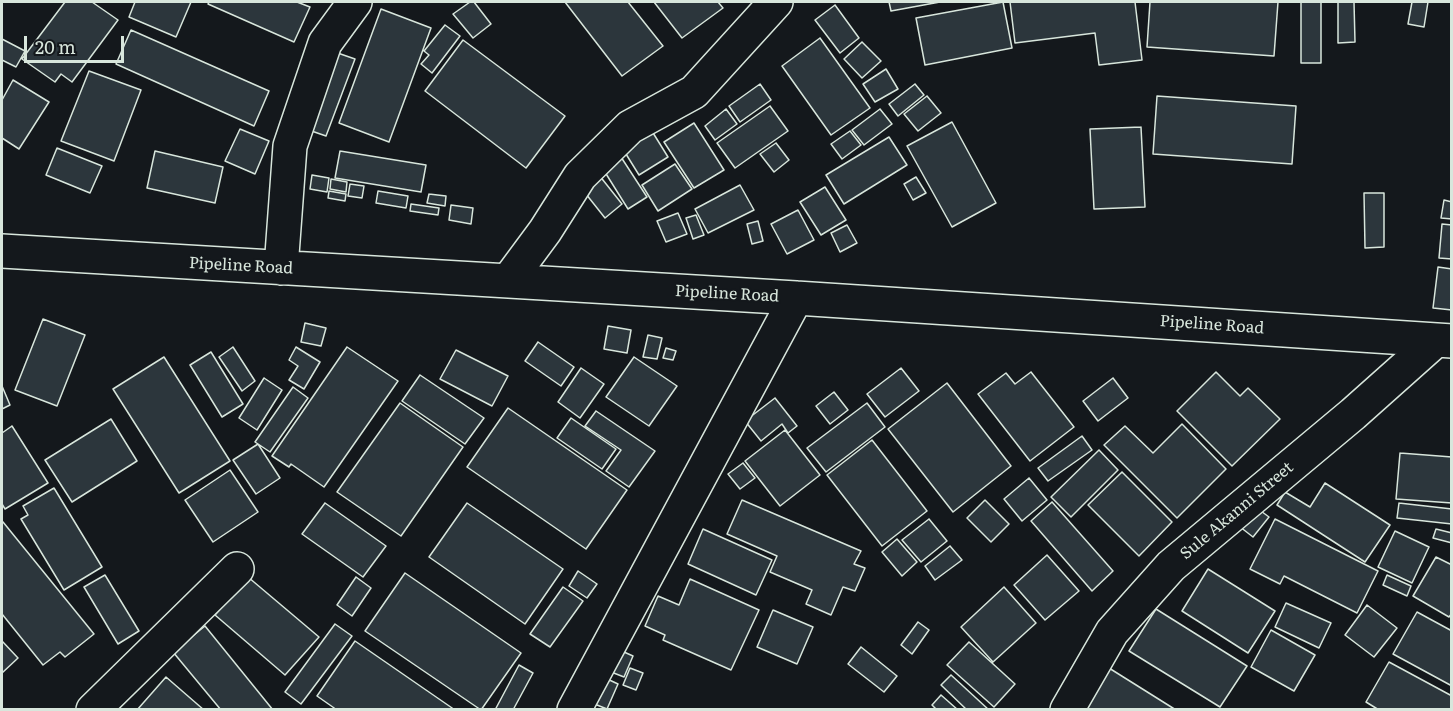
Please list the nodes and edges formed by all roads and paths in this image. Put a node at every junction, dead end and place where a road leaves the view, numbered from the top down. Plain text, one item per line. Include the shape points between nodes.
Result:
1 (355, 2) edge
2 (776, 2) edge
3 (2, 251) edge
4 (281, 268) junction
5 (508, 280) junction
6 (796, 298) junction
7 (1444, 340) edge
8 (237, 569) dead end
9 (93, 710) edge
10 (574, 710) edge
11 (1067, 710) edge

1 - 4 street via 325,43 290,146
2 - 5 street via 694,92 630,127 580,176
3 - 4 street, Pipeline Road
4 - 5 street, Pipeline Road
5 - 6 street, Pipeline Road
6 - 7 street, Pipeline Road
6 - 10 street
7 - 11 street, Sule Akanni Street via 1171,566 1112,632
8 - 9 street

